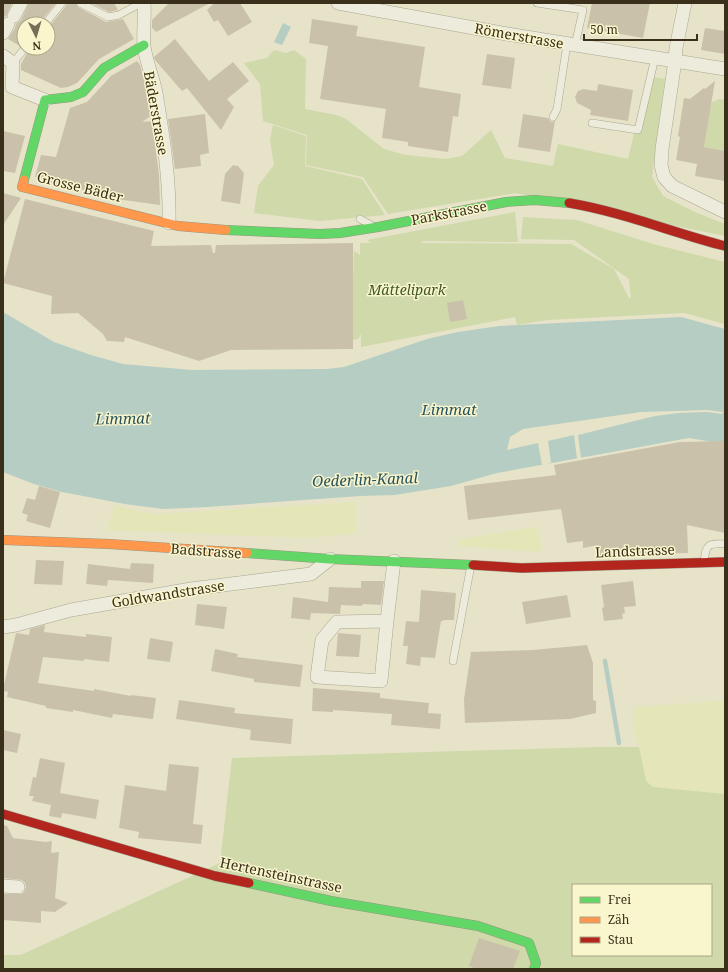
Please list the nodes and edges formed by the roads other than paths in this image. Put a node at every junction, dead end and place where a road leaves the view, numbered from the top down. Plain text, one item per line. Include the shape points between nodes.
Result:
1 (21, 3) edge
2 (62, 3) edge
3 (80, 3) edge
4 (143, 3) edge
5 (338, 3) edge
6 (537, 3) edge
7 (685, 3) edge
8 (51, 16) edge
9 (8, 24) edge
10 (144, 45) junction
11 (571, 45) junction
12 (8, 59) edge
13 (669, 60) junction
14 (725, 69) edge
15 (45, 100) junction
16 (553, 117) dead end
17 (592, 124) dead end
18 (724, 209) edge
19 (360, 219) dead end
20 (169, 223) junction
21 (377, 226) junction
22 (725, 246) edge
23 (4, 540) dead end
24 (725, 544) edge
25 (330, 559) junction
26 (394, 561) junction
27 (704, 562) junction
28 (725, 562) edge
29 (471, 566) junction
30 (546, 568) joint
31 (387, 621) junction
32 (3, 627) edge
33 (453, 661) dead end
34 (3, 814) edge
35 (3, 886) edge
36 (18, 887) dead end
37 (534, 969) edge

1 - 9 street
2 - 8 lane
3 - 4 lane via 108,17
4 - 10 street, Bäderstrasse
5 - 11 street, Römerstrasse
6 - 11 lane via 583,10
7 - 13 street via 676,48
10 - 15 street via 104,68 83,92 71,97
10 - 20 street, Bäderstrasse via 155,90 165,152
11 - 13 street, Römerstrasse
11 - 16 lane
12 - 15 street via 12,87
13 - 14 street, Römerstrasse
13 - 17 lane via 654,62 638,130
13 - 18 street via 662,171 672,186
15 - 20 street, Grosse Bäder via 22,187
19 - 21 lane
20 - 21 street, Parkstrasse via 200,230 323,234
21 - 22 street, Parkstrasse via 502,202 536,200 601,209
23 - 25 street, Badstrasse via 109,544
24 - 27 lane via 713,543 708,546
25 - 26 street, Badstrasse
25 - 32 street, Goldwandstrasse via 311,574 71,610
26 - 29 street, Badstrasse
26 - 31 street
27 - 28 street, Landstrasse
27 - 30 street, Landstrasse
29 - 30 street, Badstrasse
29 - 33 lane
31 - 31 street via 336,622 322,640 317,677 381,681
34 - 37 street, Hertensteinstrasse via 215,876 332,901 478,926 529,944 536,963
35 - 36 street

